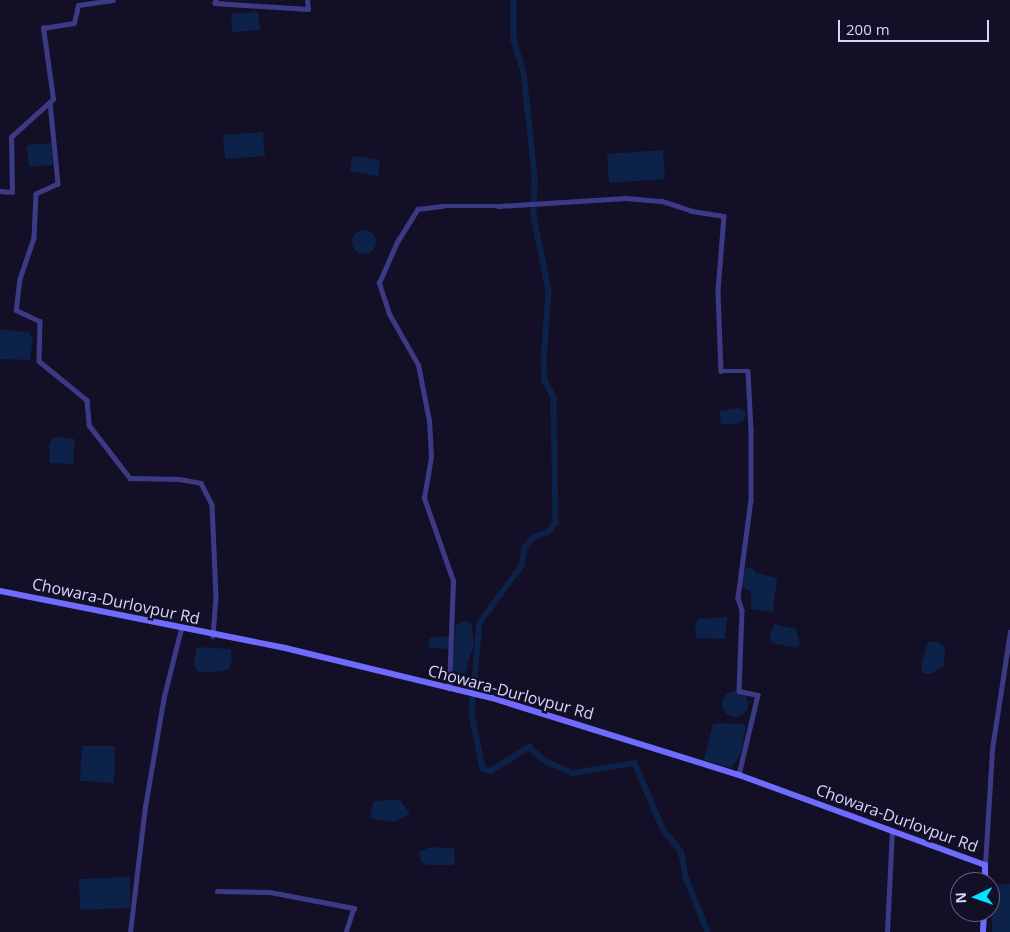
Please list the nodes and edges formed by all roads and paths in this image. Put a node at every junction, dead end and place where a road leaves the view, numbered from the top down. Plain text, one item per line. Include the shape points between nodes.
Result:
1 (113, 0) edge
2 (216, 0) edge
3 (307, 0) edge
4 (50, 102) junction
5 (0, 191) edge
6 (0, 591) edge
7 (181, 629) junction
8 (1010, 632) edge
9 (213, 636) junction
10 (449, 689) junction
11 (739, 775) junction
12 (892, 832) junction
13 (985, 865) junction
14 (985, 872) edge
15 (217, 890) dead end
16 (130, 932) edge
17 (346, 932) edge
18 (886, 932) edge

1 - 4 street via 78,5 74,23 43,28 53,99
2 - 3 street via 216,3 308,9
4 - 5 street via 11,137 12,192
4 - 9 street via 58,184 36,194 34,238 20,280 16,310 40,321 39,361 87,400 89,425 130,478 179,478 201,483 212,505 216,596
6 - 7 street, Chowara-Durlovpur Rd
7 - 9 street, Chowara-Durlovpur Rd
7 - 16 street via 164,696 145,807
8 - 13 street via 992,749
9 - 10 street, Chowara-Durlovpur Rd via 285,648
10 - 11 street, Chowara-Durlovpur Rd via 481,695
10 - 11 street via 453,581 424,498 431,456 427,412 418,365 389,314 379,283 397,242 418,209 471,204 527,205 626,198 662,201 692,211 724,216 718,291 721,371 748,370 751,430 751,500 738,598 742,610 739,691 758,695
11 - 12 street, Chowara-Durlovpur Rd
12 - 13 street, Chowara-Durlovpur Rd
12 - 18 street
13 - 14 street, Chowara-Durlovpur Rd
15 - 17 street via 270,892 354,908

